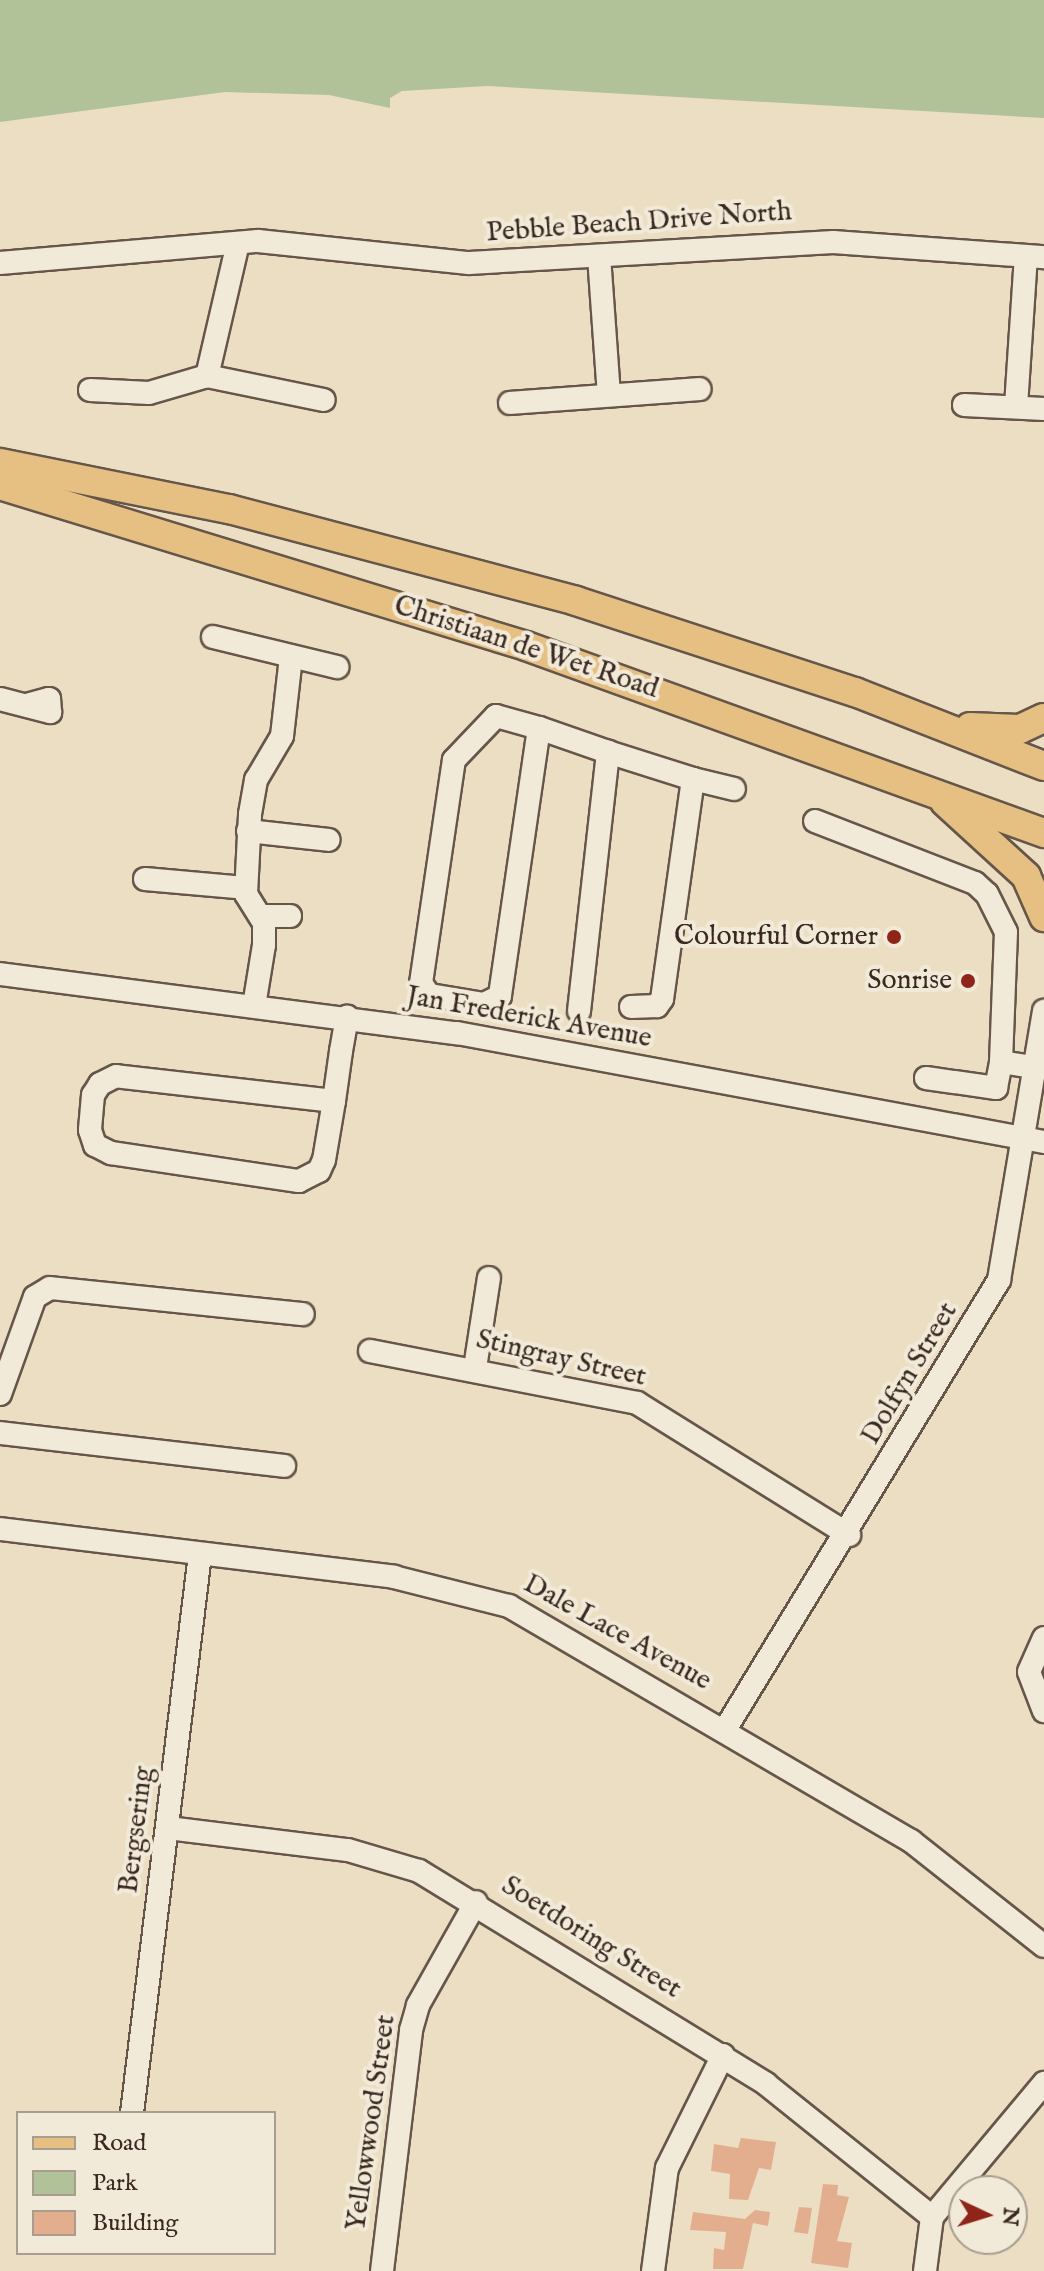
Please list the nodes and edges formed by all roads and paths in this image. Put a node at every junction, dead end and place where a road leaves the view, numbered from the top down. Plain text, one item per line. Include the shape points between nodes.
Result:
1 (238, 243) junction
2 (599, 256) junction
3 (1035, 257) edge
4 (0, 263) edge
5 (207, 376) junction
6 (699, 389) dead end
7 (90, 390) dead end
8 (609, 395) junction
9 (324, 400) dead end
10 (510, 403) dead end
11 (964, 405) dead end
12 (1016, 406) junction
13 (1044, 409) edge
14 (0, 463) edge
15 (0, 485) edge
16 (213, 637) dead end
17 (291, 657) junction
18 (337, 667) dead end
19 (0, 699) edge
20 (30, 704) dead end
21 (922, 718) junction
22 (1044, 718) edge
23 (539, 728) junction
24 (608, 752) junction
25 (1044, 766) edge
26 (693, 779) junction
27 (927, 787) junction
28 (734, 789) dead end
29 (815, 821) dead end
30 (248, 831) junction
31 (1044, 833) edge
32 (329, 840) dead end
33 (145, 879) dead end
34 (245, 888) junction
35 (260, 916) junction
36 (290, 916) dead end
37 (1044, 917) edge
38 (0, 974) edge
39 (254, 1006) junction
40 (631, 1007) dead end
41 (579, 1011) dead end
42 (1044, 1011) edge
43 (347, 1017) junction
44 (1001, 1062) junction
45 (1037, 1068) junction
46 (926, 1078) dead end
47 (334, 1101) junction
48 (1036, 1141) edge
49 (489, 1278) dead end
50 (303, 1314) dead end
51 (370, 1351) dead end
52 (475, 1368) junction
53 (0, 1394) edge
54 (0, 1433) edge
55 (284, 1466) dead end
56 (0, 1529) edge
57 (849, 1535) junction
58 (200, 1554) junction
59 (1044, 1638) edge
60 (1044, 1711) edge
61 (726, 1728) junction
62 (168, 1828) junction
63 (476, 1902) junction
64 (1044, 1946) edge
65 (723, 2055) junction
66 (1044, 2083) edge
67 (132, 2111) edge
68 (932, 2217) junction
69 (382, 2271) edge
70 (653, 2271) edge
71 (925, 2271) edge

1 - 2 street, Pebble Beach Drive North via 469,263
1 - 4 street, Pebble Beach Drive North
1 - 5 street
2 - 3 street, Pebble Beach Drive North via 833,242
2 - 8 street
3 - 12 street
5 - 7 street via 149,393
5 - 9 street
6 - 8 street
8 - 10 street
11 - 12 street
12 - 13 street
14 - 21 main road, Christiaan de Wet Road via 169,495 533,589
15 - 27 main road, Christiaan de Wet Road via 526,646
16 - 17 street
17 - 18 street
17 - 30 street via 282,736 256,780
19 - 20 street
21 - 22 main road via 1005,730
21 - 25 main road, Christiaan de Wet Road
23 - 23 street via 489,718 452,765 421,983 429,995 484,1004 500,996
23 - 24 street
24 - 26 street
24 - 41 street
26 - 28 street
26 - 40 street via 662,999 657,1006
27 - 31 main road, Christiaan de Wet Road
27 - 37 main road via 1019,868
29 - 44 street via 975,883 987,894 1006,932
30 - 32 street
30 - 34 street
33 - 34 street
34 - 35 street
35 - 36 street
35 - 39 street via 264,945
38 - 39 street, Jan Frederick Avenue
39 - 43 street, Jan Frederick Avenue
42 - 45 street, Dolfyn Street
43 - 47 street
43 - 48 street, Jan Frederick Avenue
44 - 45 street
44 - 46 street via 996,1088
45 - 48 street, Dolfyn Street
47 - 47 street via 324,1160 319,1171 299,1181 111,1153 95,1145 90,1130 93,1095 100,1084 116,1076
48 - 57 street, Dolfyn Street via 999,1280
49 - 52 street
50 - 53 street via 80,1287 50,1288 35,1297
51 - 52 street, Stingray Street
52 - 57 street, Stingray Street via 637,1403
54 - 55 street
56 - 58 street, Dale Lace Avenue
57 - 61 street, Dolfyn Street
58 - 61 street, Dale Lace Avenue via 394,1577 479,1594 551,1626
58 - 62 street, Bergsering
59 - 60 street via 1029,1672
61 - 64 street, Dale Lace Avenue via 943,1862
62 - 63 street, Soetdoring Street via 385,1858
62 - 67 street, Bergsering
63 - 65 street, Soetdoring Street
63 - 69 street, Yellowwood Street via 418,2005 411,2030
65 - 68 street, Soetdoring Street
65 - 70 street via 667,2168
66 - 68 street
68 - 71 street

